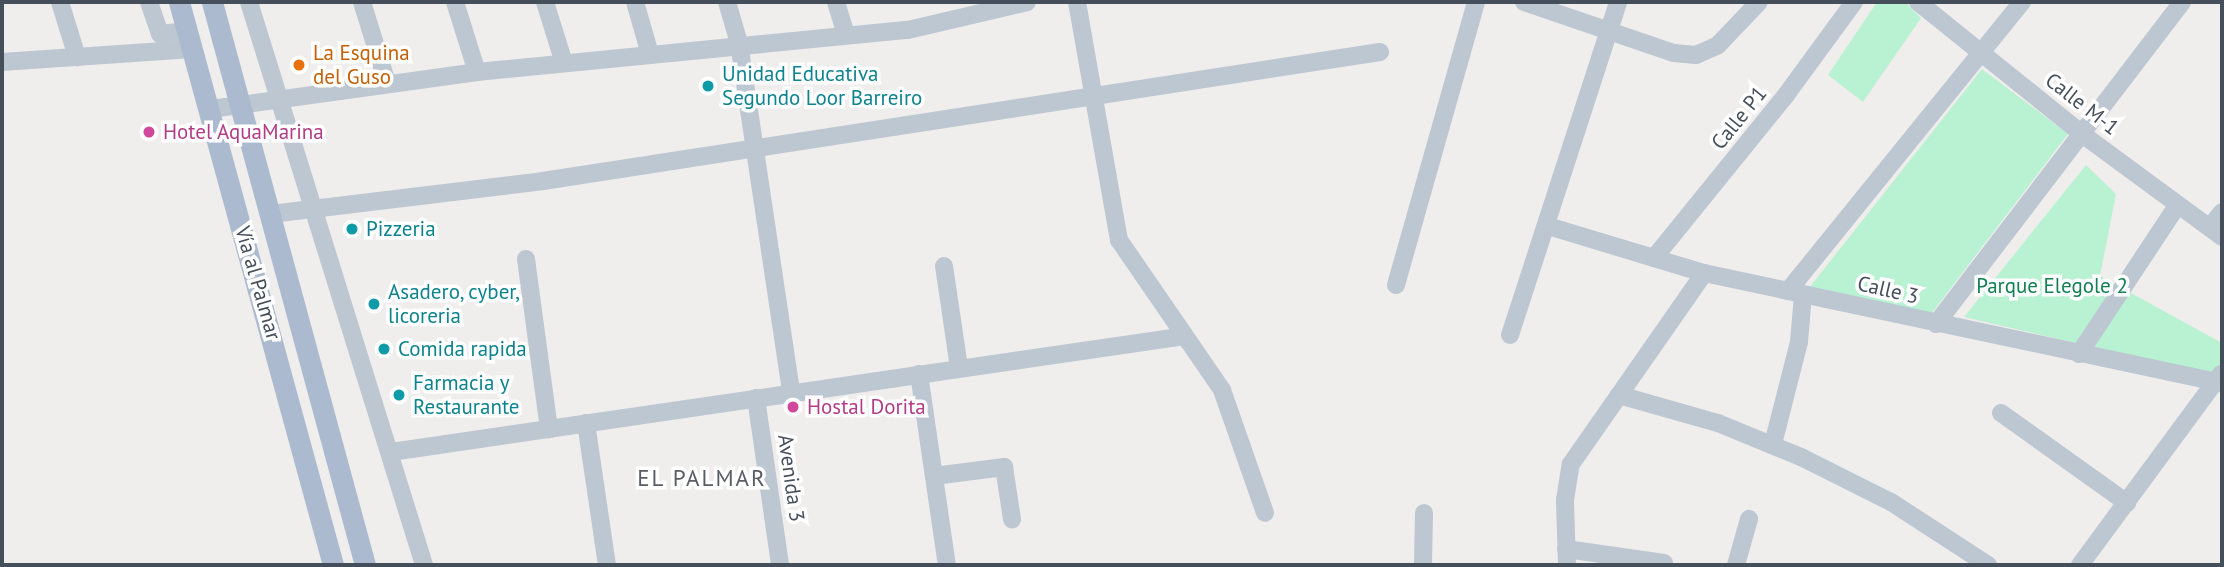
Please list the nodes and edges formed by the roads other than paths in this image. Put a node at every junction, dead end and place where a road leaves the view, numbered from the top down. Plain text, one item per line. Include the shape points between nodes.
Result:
1 (61, 2) edge
2 (149, 2) edge
3 (179, 2) edge
4 (212, 2) edge
5 (249, 2) edge
6 (362, 2) edge
7 (455, 2) edge
8 (545, 2) edge
9 (635, 2) edge
10 (727, 2) edge
11 (836, 2) edge
12 (1027, 2) edge
13 (1077, 2) edge
14 (1476, 2) edge
15 (1524, 2) edge
16 (1618, 2) edge
17 (1759, 2) edge
18 (1854, 2) edge
19 (1918, 2) edge
20 (2022, 2) edge
21 (2182, 2) edge
22 (961, 9) edge
23 (1609, 30) junction
24 (846, 35) junction
25 (191, 40) junction
26 (739, 43) junction
27 (1380, 52) dead end
28 (650, 54) junction
29 (1982, 54) junction
30 (78, 57) junction
31 (2, 62) edge
32 (564, 63) junction
33 (477, 72) junction
34 (387, 83) junction
35 (1095, 95) junction
36 (279, 98) junction
37 (242, 103) junction
38 (211, 108) junction
39 (2082, 134) junction
40 (756, 147) junction
41 (2177, 205) junction
42 (312, 209) junction
43 (2222, 212) edge
44 (271, 214) junction
45 (1548, 226) junction
46 (2216, 232) edge
47 (1654, 258) junction
48 (526, 259) dead end
49 (944, 266) dead end
50 (1704, 273) junction
51 (1396, 285) dead end
52 (1796, 293) junction
53 (1936, 324) junction
54 (1510, 335) dead end
55 (1185, 336) junction
56 (2079, 354) junction
57 (959, 368) junction
58 (919, 374) junction
59 (2220, 379) edge
60 (791, 393) junction
61 (1619, 395) junction
62 (756, 398) junction
63 (2001, 413) dead end
64 (586, 423) junction
65 (549, 429) junction
66 (1773, 444) junction
67 (391, 452) junction
68 (934, 476) junction
69 (2127, 503) junction
70 (1265, 513) dead end
71 (1424, 513) dead end
72 (1012, 519) dead end
73 (1749, 519) dead end
74 (1567, 557) edge
75 (1664, 563) dead end
76 (334, 565) edge
77 (365, 565) edge
78 (424, 565) edge
79 (607, 565) edge
80 (780, 565) edge
81 (947, 565) edge
82 (1423, 565) edge
83 (1736, 565) edge
84 (1988, 565) edge
85 (2080, 565) edge

1 - 30 street
2 - 25 street via 160,34
3 - 25 main road, Vía al Palmar
4 - 37 main road, Vía al Palmar
5 - 36 street
6 - 34 street
7 - 33 street
8 - 32 street
9 - 28 street
10 - 26 street
11 - 24 street
12 - 22 street
13 - 35 street
14 - 51 street
15 - 23 street
16 - 23 street
17 - 23 street via 1718,45 1696,55 1674,53
18 - 47 street, Calle P1 via 1786,95
19 - 29 street, Calle M-1
20 - 29 street
21 - 39 street
22 - 24 street via 908,30
23 - 45 street
24 - 26 street
25 - 30 street
25 - 38 main road, Vía al Palmar
26 - 28 street
26 - 40 street
27 - 35 street
28 - 32 street
29 - 39 street, Calle M-1
29 - 52 street
30 - 31 street
32 - 33 street
33 - 34 street
34 - 36 street
35 - 40 street
35 - 55 street via 1119,240
36 - 37 street
36 - 42 street
37 - 38 street
37 - 44 main road, Vía al Palmar
38 - 76 main road, Vía al Palmar
39 - 41 street, Calle M-1
39 - 53 street
40 - 42 street via 543,181
40 - 60 street
41 - 46 street, Calle M-1
41 - 56 street
42 - 44 street
42 - 67 street
43 - 46 street
44 - 77 main road, Vía al Palmar
45 - 47 street, Calle 3
45 - 54 street
47 - 50 street, Calle 3
48 - 65 street
49 - 57 street
50 - 52 street, Calle 3
50 - 61 street
52 - 53 street, Calle 3
52 - 66 street via 1799,342
53 - 56 street, Calle 3
55 - 57 street
55 - 70 street via 1222,390
56 - 59 street, Calle 3
57 - 58 street
58 - 60 street
58 - 68 street
59 - 69 street
60 - 62 street
61 - 66 street
61 - 74 street via 1571,464 1565,500
62 - 64 street
62 - 80 street, Avenida 3
63 - 69 street
64 - 65 street
64 - 79 street
65 - 67 street
66 - 84 street via 1891,502
67 - 78 street
68 - 72 street via 1004,467
68 - 81 street
69 - 85 street
71 - 82 street
73 - 83 street
74 - 75 street

